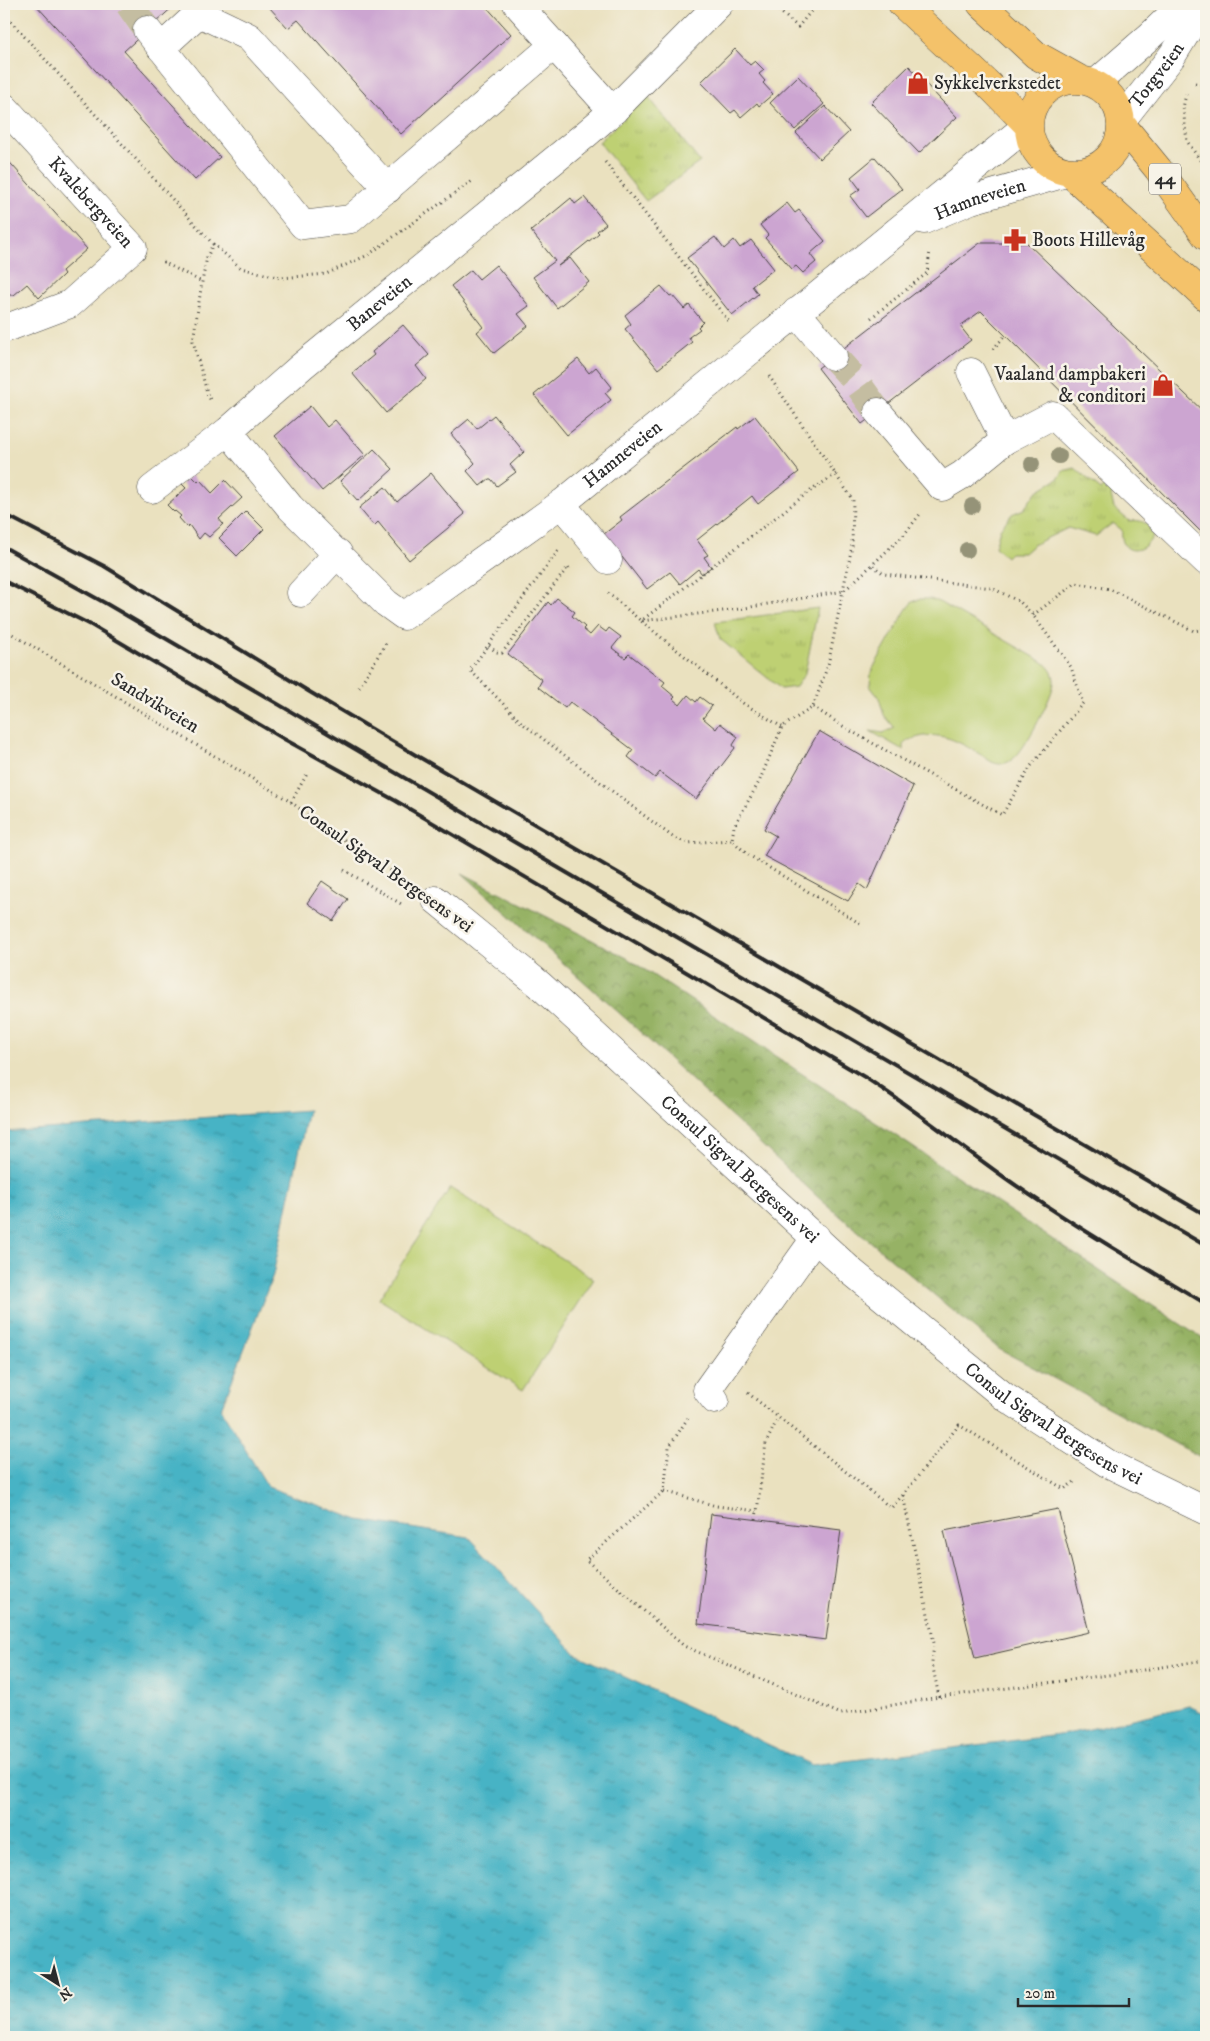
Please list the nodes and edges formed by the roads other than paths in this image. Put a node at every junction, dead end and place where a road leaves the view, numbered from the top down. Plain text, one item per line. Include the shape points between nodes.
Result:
1 (518, 4) edge
2 (719, 4) edge
3 (902, 4) edge
4 (981, 4) edge
5 (1184, 4) edge
6 (1204, 4) edge
7 (554, 45) junction
8 (1088, 81) junction
9 (4, 107) edge
10 (614, 110) junction
11 (1122, 123) junction
12 (1028, 125) junction
13 (1068, 173) junction
14 (388, 189) junction
15 (898, 232) junction
16 (1206, 236) edge
17 (1206, 297) edge
18 (796, 312) junction
19 (4, 329) edge
20 (833, 356) tunnel mouth
21 (971, 372) dead end
22 (878, 412) tunnel mouth
23 (228, 430) junction
24 (1005, 440) junction
25 (152, 489) dead end
26 (561, 504) junction
27 (338, 553) junction
28 (608, 560) dead end
29 (1206, 562) edge
30 (301, 593) dead end
31 (436, 900) road end
32 (816, 1237) junction
33 (711, 1395) road end
34 (1206, 1511) edge

1 - 7 street
2 - 10 street, Baneveien
3 - 12 main road
4 - 8 main road, 44 via 1036,55
5 - 8 street, Torgveien via 1151,35
6 - 11 street, Torgveien via 1172,56
7 - 10 street
7 - 14 street
8 - 11 main road, 44 via 1106,92 1116,104
8 - 12 main road via 1063,81 1048,88 1036,99
9 - 19 street, Kvalebergveien via 133,248 70,304
10 - 23 street, Baneveien
11 - 13 main road via 1119,141 1109,157 1099,166
11 - 16 main road, 44
12 - 13 main road via 1041,158
12 - 15 street, Hamneveien
13 - 15 street, Hamneveien via 971,200
13 - 17 main road
14 - 14 street via 351,220 303,225 154,39 199,13 249,37
15 - 18 street, Hamneveien
18 - 20 street
18 - 26 street, Hamneveien
21 - 24 street
22 - 24 street via 942,487
23 - 25 street, Baneveien
23 - 27 street via 290,507
24 - 29 street via 1053,415
26 - 27 street, Hamneveien via 404,616
26 - 28 street
27 - 30 street
31 - 32 street, Consul Sigval Bergesens vei via 540,984
32 - 33 street
32 - 34 street, Consul Sigval Bergesens vei via 852,1272 1006,1397 1107,1463

